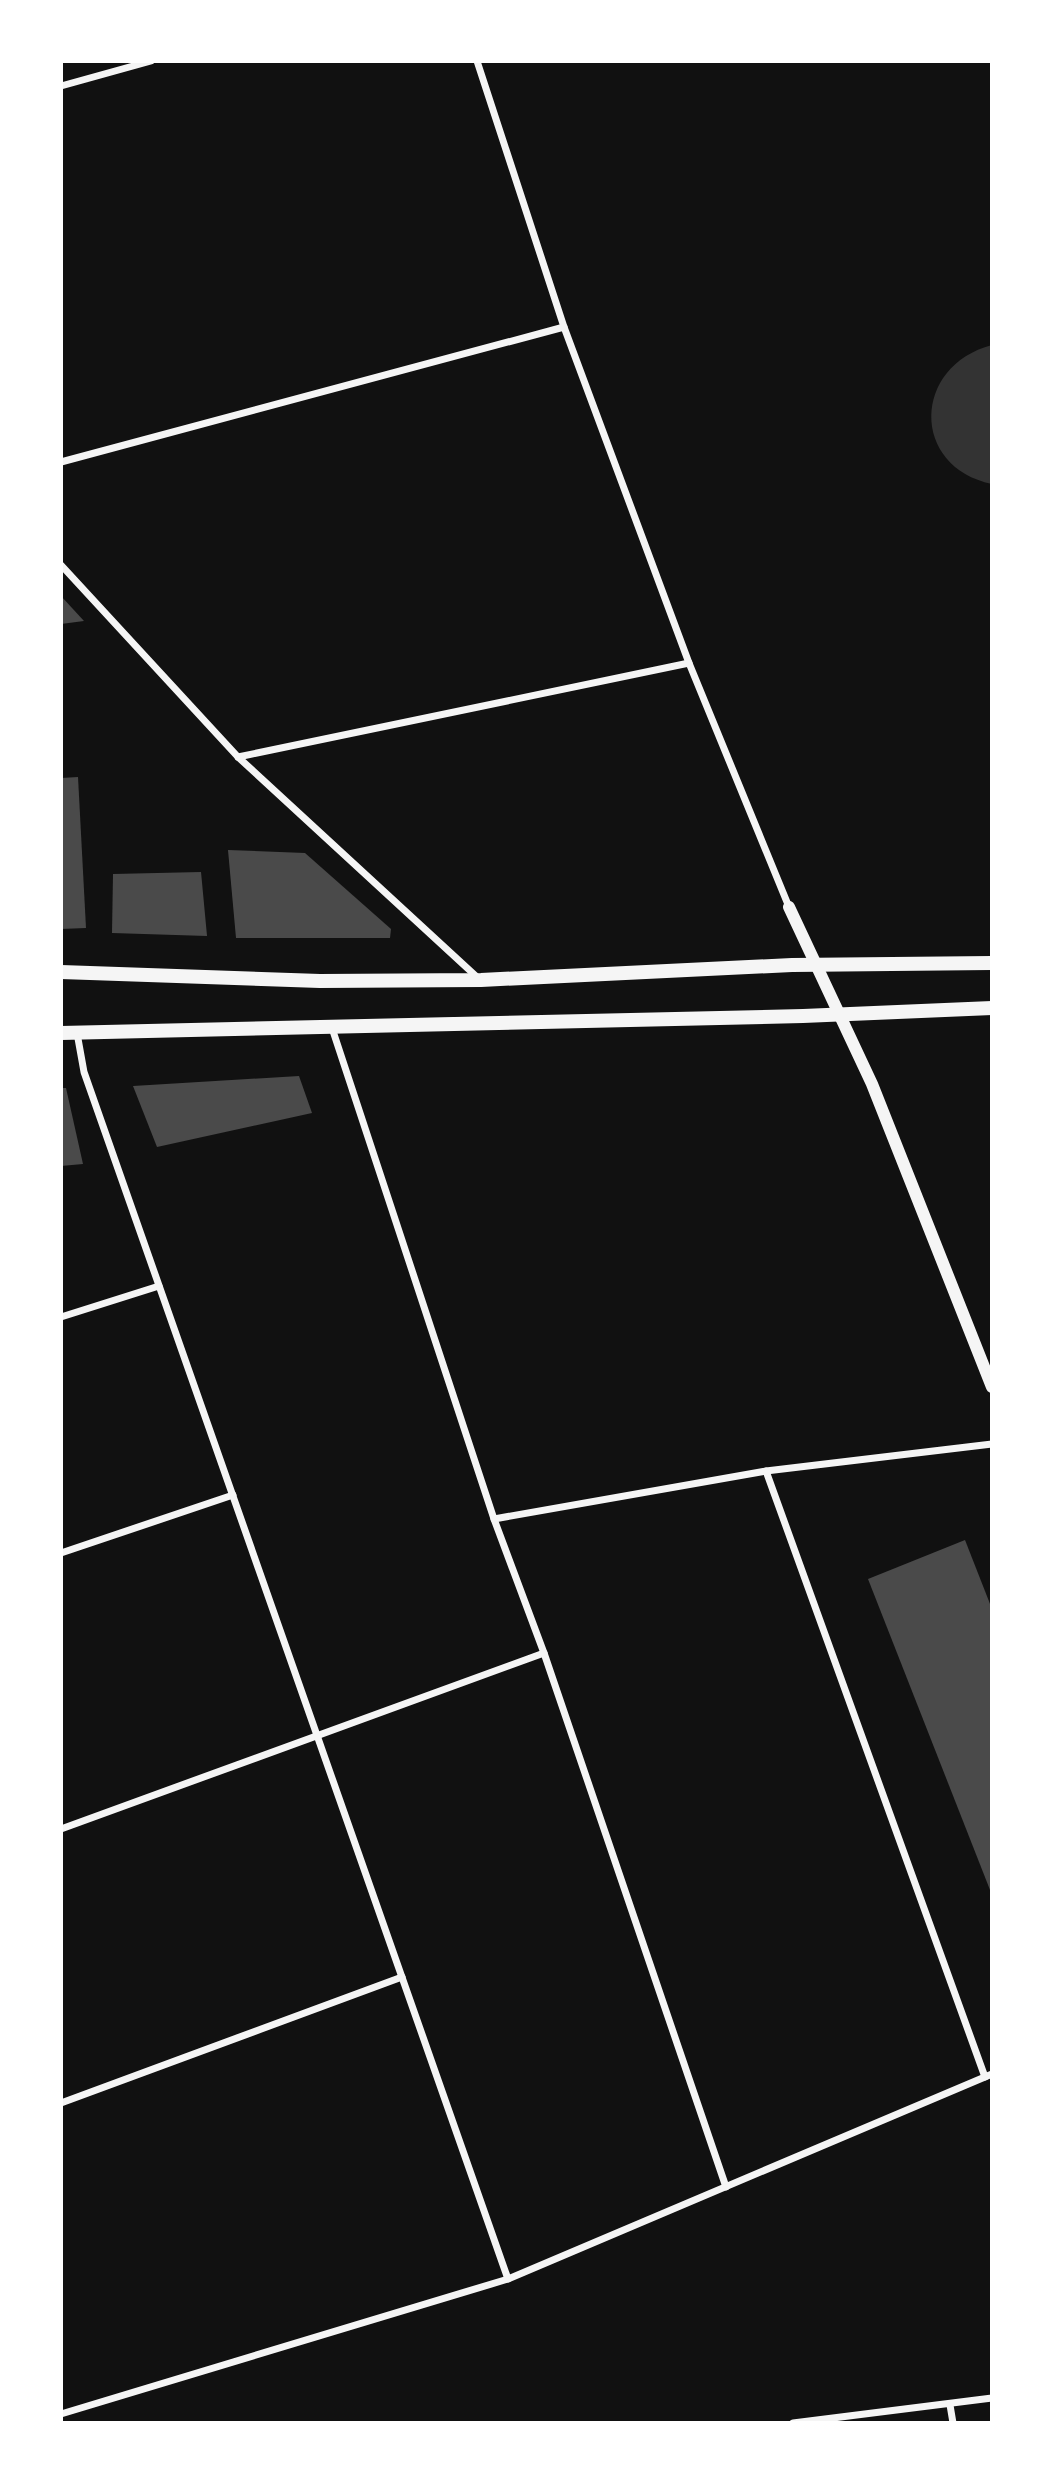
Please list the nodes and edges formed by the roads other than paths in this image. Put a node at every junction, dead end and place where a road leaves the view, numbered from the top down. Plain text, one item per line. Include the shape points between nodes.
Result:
1 (151, 61) edge
2 (477, 61) edge
3 (61, 86) edge
4 (564, 327) junction
5 (61, 462) edge
6 (61, 565) edge
7 (689, 663) junction
8 (238, 757) junction
9 (789, 907) joint
10 (992, 963) edge
11 (61, 972) edge
12 (481, 980) junction
13 (992, 1008) edge
14 (331, 1026) junction
15 (61, 1032) edge
16 (77, 1033) junction
17 (159, 1286) junction
18 (61, 1317) edge
19 (992, 1387) edge
20 (992, 1444) edge
21 (766, 1471) junction
22 (233, 1495) junction
23 (495, 1519) junction
24 (61, 1553) edge
25 (544, 1653) junction
26 (317, 1735) junction
27 (61, 1829) edge
28 (402, 1977) junction
29 (988, 2076) edge
30 (61, 2102) edge
31 (726, 2187) junction
32 (508, 2279) junction
33 (992, 2398) edge
34 (950, 2405) junction
35 (61, 2414) edge
36 (793, 2423) edge
37 (953, 2423) edge

1 - 3 street
2 - 4 street
4 - 5 street
4 - 7 street
6 - 8 street
7 - 8 street
7 - 9 street
8 - 12 street
9 - 19 street via 872,1084
10 - 12 main road via 792,965
11 - 12 main road via 320,981
13 - 14 main road
14 - 16 main road
14 - 23 street
15 - 16 main road
16 - 17 street via 85,1073
17 - 18 street
17 - 22 street
20 - 21 street
21 - 23 street
21 - 29 street
22 - 24 street
22 - 26 street
23 - 25 street
25 - 26 street
25 - 31 street
26 - 27 street
26 - 28 street
28 - 30 street
28 - 32 street
29 - 31 street
31 - 32 street
32 - 35 street
33 - 34 street
34 - 36 street
34 - 37 street

